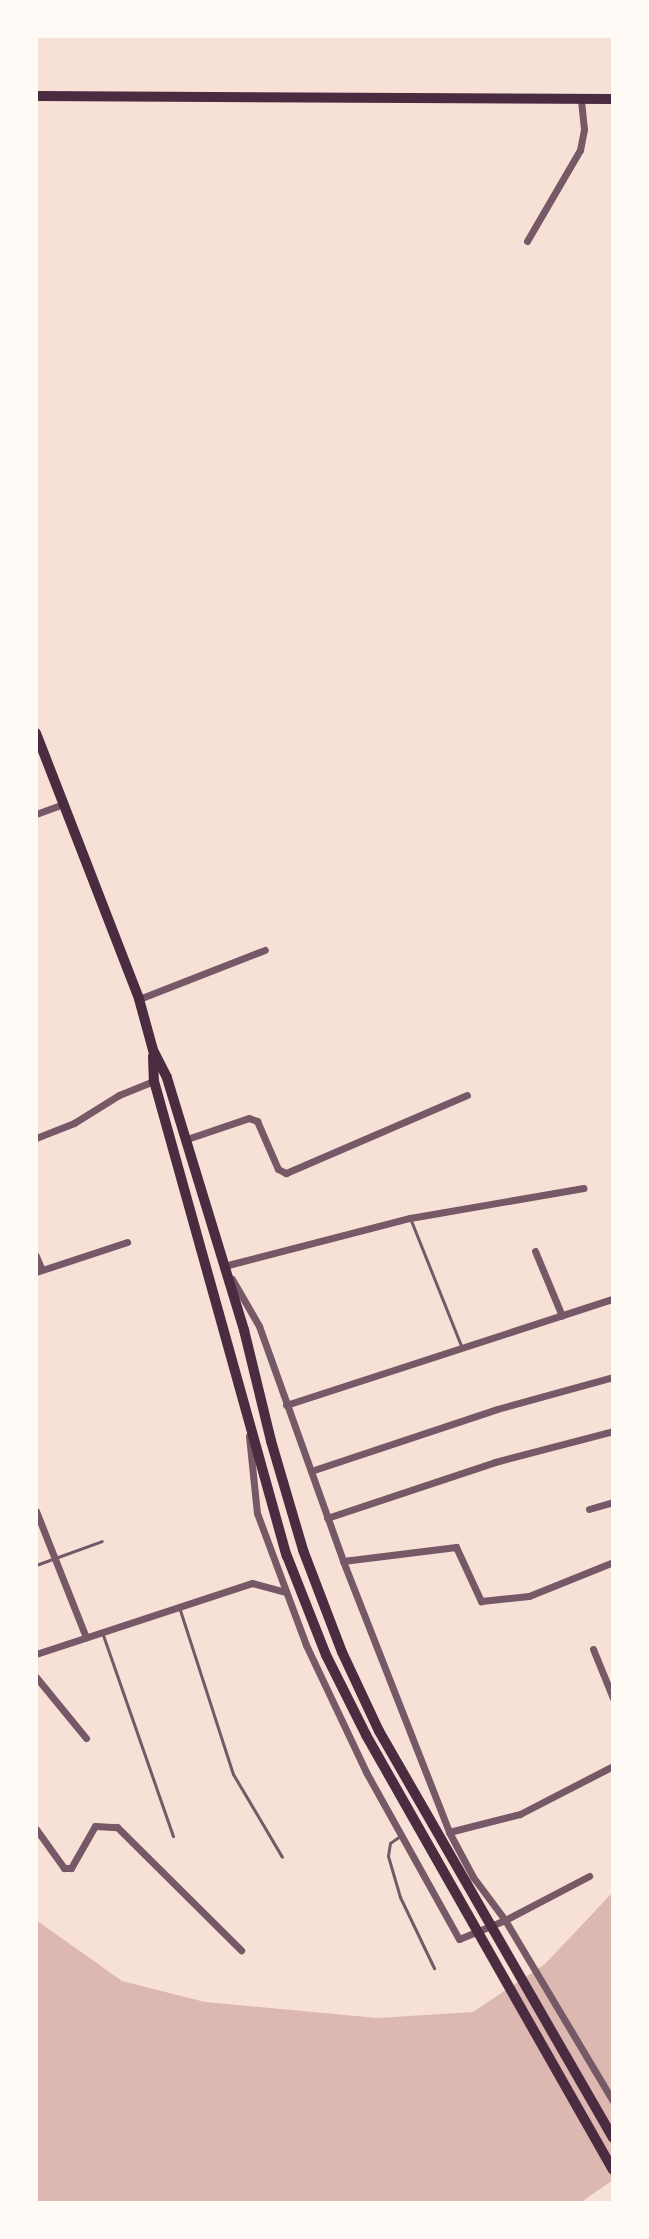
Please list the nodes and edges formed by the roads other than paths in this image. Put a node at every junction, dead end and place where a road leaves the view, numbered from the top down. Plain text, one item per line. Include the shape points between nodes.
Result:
1 (36, 96) edge
2 (581, 99) junction
3 (613, 99) edge
4 (527, 241) dead end
5 (36, 733) edge
6 (60, 805) junction
7 (36, 814) edge
8 (265, 950) dead end
9 (139, 999) junction
10 (153, 1050) junction
11 (154, 1081) junction
12 (467, 1095) dead end
13 (36, 1138) edge
14 (187, 1139) junction
15 (583, 1188) dead end
16 (410, 1218) junction
17 (127, 1242) dead end
18 (535, 1251) dead end
19 (36, 1256) edge
20 (224, 1266) junction
21 (39, 1271) edge
22 (613, 1299) edge
23 (562, 1316) junction
24 (463, 1348) junction
25 (613, 1377) edge
26 (286, 1405) junction
27 (247, 1418) junction
28 (613, 1431) edge
29 (311, 1471) junction
30 (613, 1502) edge
31 (589, 1509) dead end
32 (36, 1511) edge
33 (327, 1518) junction
34 (102, 1541) dead end
35 (54, 1559) junction
36 (343, 1561) junction
37 (613, 1562) edge
38 (36, 1565) edge
39 (285, 1592) junction
40 (179, 1606) junction
41 (102, 1632) junction
42 (86, 1637) junction
43 (593, 1649) dead end
44 (36, 1654) edge
45 (36, 1677) edge
46 (613, 1698) edge
47 (86, 1738) dead end
48 (613, 1766) edge
49 (36, 1829) edge
50 (449, 1832) junction
51 (173, 1836) dead end
52 (400, 1836) junction
53 (282, 1857) dead end
54 (589, 1876) dead end
55 (505, 1920) junction
56 (241, 1950) dead end
57 (434, 1968) dead end
58 (613, 2101) edge
59 (613, 2138) edge
60 (613, 2170) edge

1 - 2 main road
2 - 3 main road
2 - 4 street via 580,150
5 - 6 main road
6 - 7 street
6 - 9 main road
8 - 9 street
9 - 10 main road
10 - 11 main road
10 - 14 main road
11 - 13 street
11 - 27 main road
12 - 14 street via 286,1173 278,1169 257,1121 249,1118
14 - 20 main road
15 - 16 street
16 - 20 street
16 - 24 lane
17 - 21 street
18 - 23 street
19 - 21 street
20 - 26 street via 259,1326
20 - 59 main road via 303,1550 342,1652 379,1731
22 - 23 street
23 - 24 street
24 - 26 street
25 - 29 street
26 - 29 street
27 - 39 street via 257,1513
27 - 60 main road via 287,1556 326,1655 366,1735
28 - 33 street via 495,1462
29 - 33 street
30 - 31 street
32 - 35 street
33 - 36 street
34 - 35 lane
35 - 38 lane
35 - 42 street
36 - 37 street via 456,1547 481,1601 529,1596
36 - 50 street
39 - 40 street via 252,1583
39 - 52 street via 337,1715
40 - 41 street
40 - 53 lane via 233,1774
41 - 42 street
41 - 51 lane
42 - 44 street
43 - 46 street
45 - 47 street
48 - 50 street via 520,1814
49 - 56 street via 64,1868 71,1868 95,1826 117,1827
50 - 55 street
52 - 55 street via 459,1939
52 - 57 lane via 390,1843 388,1856 400,1897
54 - 55 street
55 - 58 street

